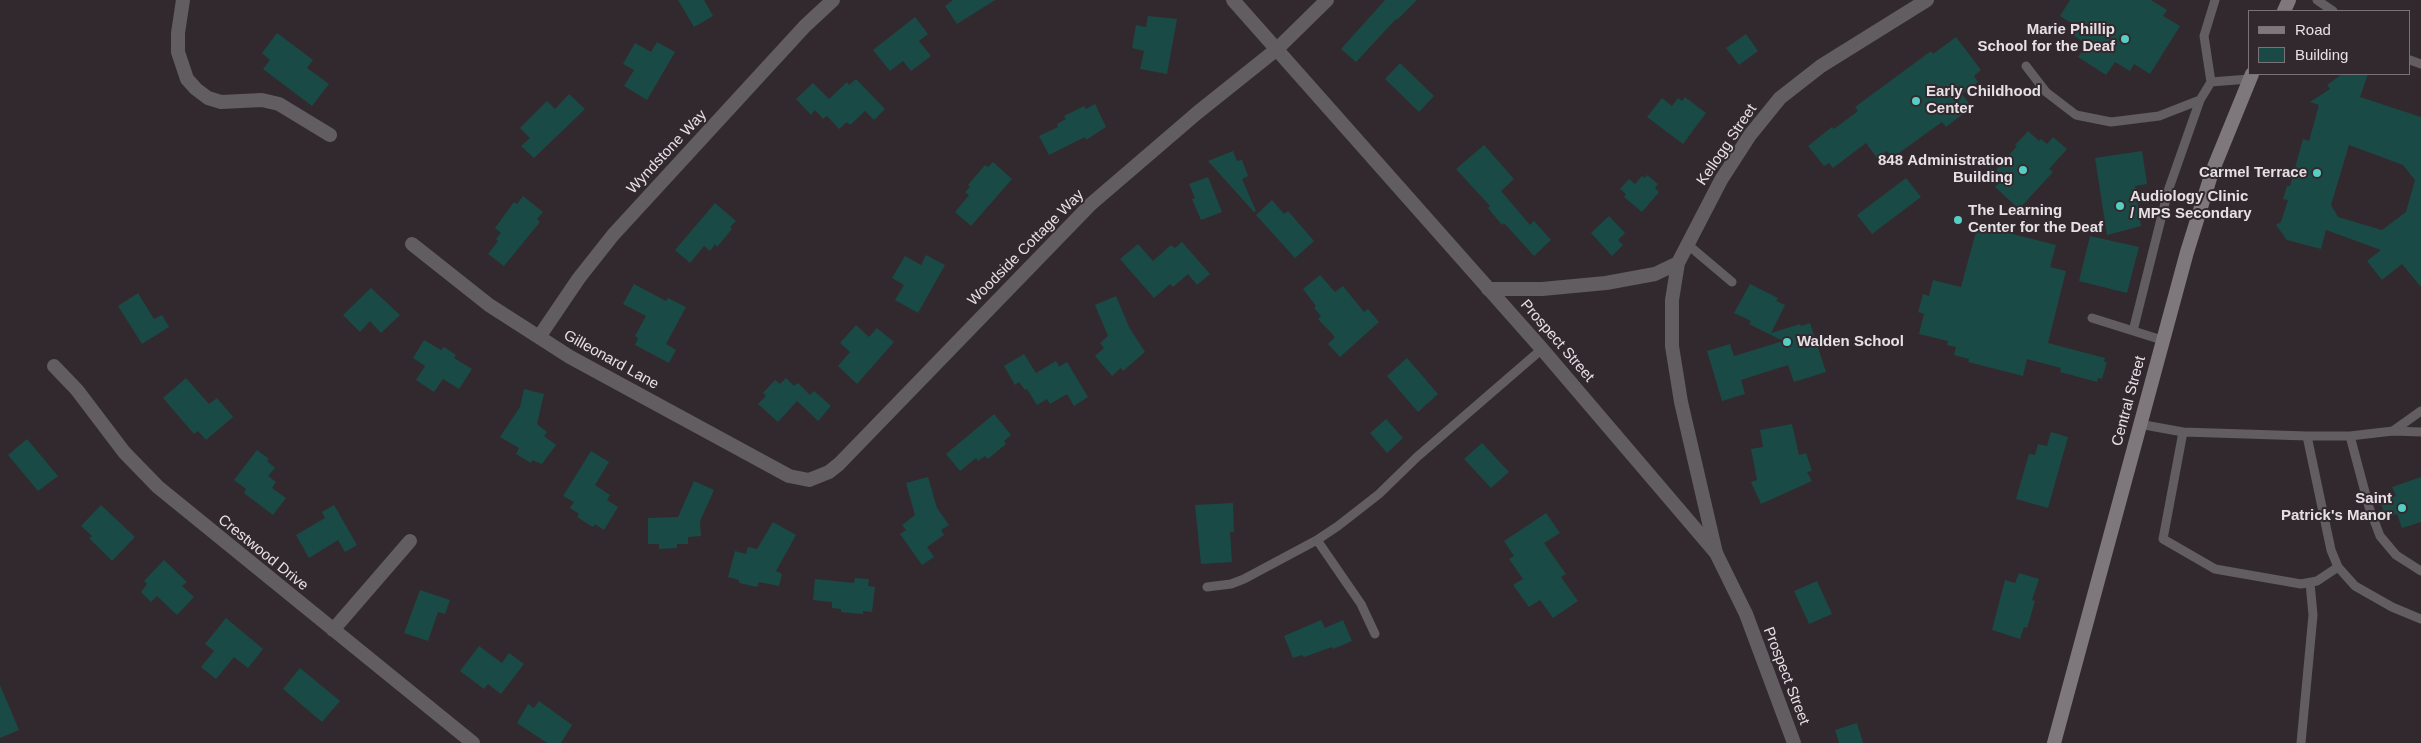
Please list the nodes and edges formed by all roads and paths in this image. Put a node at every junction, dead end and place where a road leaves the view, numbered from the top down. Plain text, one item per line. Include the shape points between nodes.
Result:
1 (183, 0) edge
2 (833, 0) edge
3 (1233, 0) edge
4 (1327, 0) edge
5 (1928, 0) edge
6 (2215, 0) edge
7 (2317, 0) edge
8 (2332, 10) edge
9 (1277, 49) junction
10 (2026, 66) dead end
11 (2251, 76) edge
12 (2211, 82) junction
13 (2200, 100) junction
14 (330, 135) dead end
15 (412, 244) dead end
16 (1687, 244) junction
17 (1678, 263) junction
18 (1732, 282) dead end
19 (1488, 288) junction
20 (2092, 318) dead end
21 (2133, 331) junction
22 (539, 338) junction
23 (2162, 340) junction
24 (1542, 349) junction
25 (54, 366) dead end
26 (2421, 410) edge
27 (2139, 424) junction
28 (2393, 431) junction
29 (2183, 432) junction
30 (2421, 432) edge
31 (2307, 436) junction
32 (2350, 436) junction
33 (809, 480) joint
34 (410, 540) dead end
35 (1317, 540) junction
36 (1716, 552) junction
37 (2338, 567) junction
38 (2421, 571) edge
39 (2310, 583) junction
40 (1207, 587) dead end
41 (2421, 619) edge
42 (333, 630) junction
43 (1376, 634) dead end
44 (473, 743) edge
45 (1794, 743) edge
46 (2054, 743) edge
47 (2301, 743) edge

1 - 14 street via 178,52 187,78 196,89 221,102 262,100 279,104
2 - 22 street, Wyndstone Way via 805,26 613,235 579,278
3 - 9 street, Prospect Street
4 - 9 street, Woodside Cottage Way
5 - 16 street, Kellogg Street via 1821,66 1780,98 1737,155
6 - 12 lane via 2204,36
7 - 8 lane
9 - 19 street, Prospect Street
9 - 33 street, Woodside Cottage Way via 1091,204 839,464 830,472
10 - 13 lane via 2046,92 2076,115 2112,122 2159,116
11 - 12 lane
11 - 23 main road, Central Street via 2206,191
12 - 13 lane
13 - 21 lane via 2168,191
15 - 22 street, Gilleonard Lane via 489,305
16 - 17 street, Kellogg Street
16 - 18 lane
17 - 19 street via 1655,274 1614,282 1542,289
17 - 36 street, Kellogg Street via 1672,300 1672,346 1681,402
19 - 24 street, Prospect Street
20 - 21 lane
21 - 23 lane
22 - 33 street, Gilleonard Lane via 789,476
23 - 27 main road, Central Street
24 - 35 lane via 1360,510
24 - 36 street, Prospect Street
25 - 42 street, Crestwood Drive via 124,452 158,487
26 - 28 lane
27 - 29 lane
27 - 46 main road, Central Street
28 - 30 lane
28 - 32 lane
29 - 31 lane
29 - 39 lane via 2164,539 2215,569
31 - 32 lane
31 - 37 lane
32 - 38 lane via 2380,536 2396,555
34 - 42 street
35 - 40 lane via 1231,584
35 - 43 lane via 1361,604
36 - 45 street, Prospect Street via 1746,614
37 - 39 lane
37 - 41 lane via 2356,586
39 - 47 lane via 2313,615
42 - 44 street, Crestwood Drive

